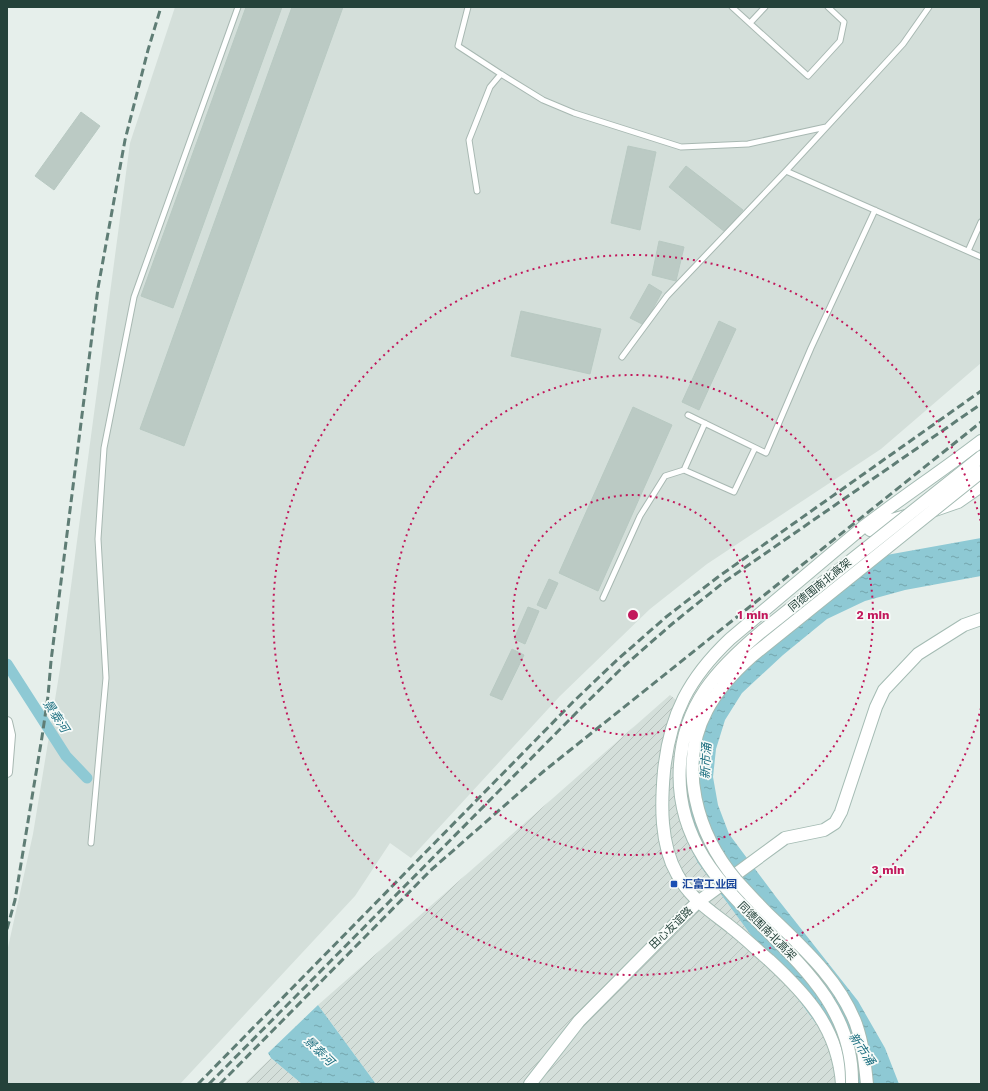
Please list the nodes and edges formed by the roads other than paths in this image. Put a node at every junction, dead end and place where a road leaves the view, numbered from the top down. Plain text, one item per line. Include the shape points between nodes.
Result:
1 (238, 7) edge
2 (468, 7) edge
3 (732, 7) edge
4 (765, 7) edge
5 (828, 7) edge
6 (929, 7) edge
7 (750, 23) junction
8 (501, 74) junction
9 (827, 127) junction
10 (786, 171) junction
11 (477, 191) dead end
12 (875, 210) junction
13 (981, 222) edge
14 (968, 251) junction
15 (981, 256) edge
16 (622, 357) dead end
17 (688, 415) dead end
18 (705, 424) junction
19 (981, 441) edge
20 (755, 448) junction
21 (981, 457) edge
22 (947, 467) junction
23 (684, 470) junction
24 (981, 472) edge
25 (981, 486) edge
26 (958, 502) junction
27 (838, 549) junction
28 (603, 598) dead end
29 (981, 619) edge
30 (7, 722) edge
31 (7, 772) edge
32 (91, 843) dead end
33 (701, 900) junction
34 (530, 1084) edge
35 (842, 1084) edge
36 (852, 1084) edge
37 (867, 1084) edge

1 - 32 lane via 134,297 104,448 98,539 106,678
2 - 8 lane via 458,46
3 - 7 lane
4 - 7 lane
5 - 7 lane via 844,22 840,41 808,76
6 - 9 lane via 903,44
8 - 9 lane via 543,100 569,111 681,147 748,144
8 - 11 lane via 490,87 469,140
9 - 10 lane
10 - 12 lane
10 - 16 lane via 667,296
12 - 14 lane
12 - 20 lane via 766,453
13 - 14 lane
14 - 15 lane
17 - 18 lane
18 - 20 lane
18 - 23 lane
19 - 22 street
20 - 23 lane via 734,492
21 - 36 street, 同德围南北高架, bridge via 761,632 726,663 696,703 682,743 682,803 698,849 730,894 804,968 831,1004 842,1026 849,1049
22 - 26 street via 941,492 943,498 948,501
22 - 27 street via 884,511
23 - 28 lane via 664,476 640,516
24 - 37 street, 同德围南北高架, bridge via 752,656 716,695 706,712 697,738 694,792 700,818 712,847 736,880 811,956 839,992 856,1023
25 - 26 street
26 - 27 street via 885,522
27 - 33 street via 730,639 705,665 687,690 674,721 663,780 664,831 676,874
29 - 33 street, 田心友谊路, bridge via 964,625 918,654 884,690 835,823 824,830 786,838
30 - 31 street via 10,735
33 - 34 street, 田心友谊路 via 579,1021
33 - 35 street via 796,987 820,1016 834,1044

